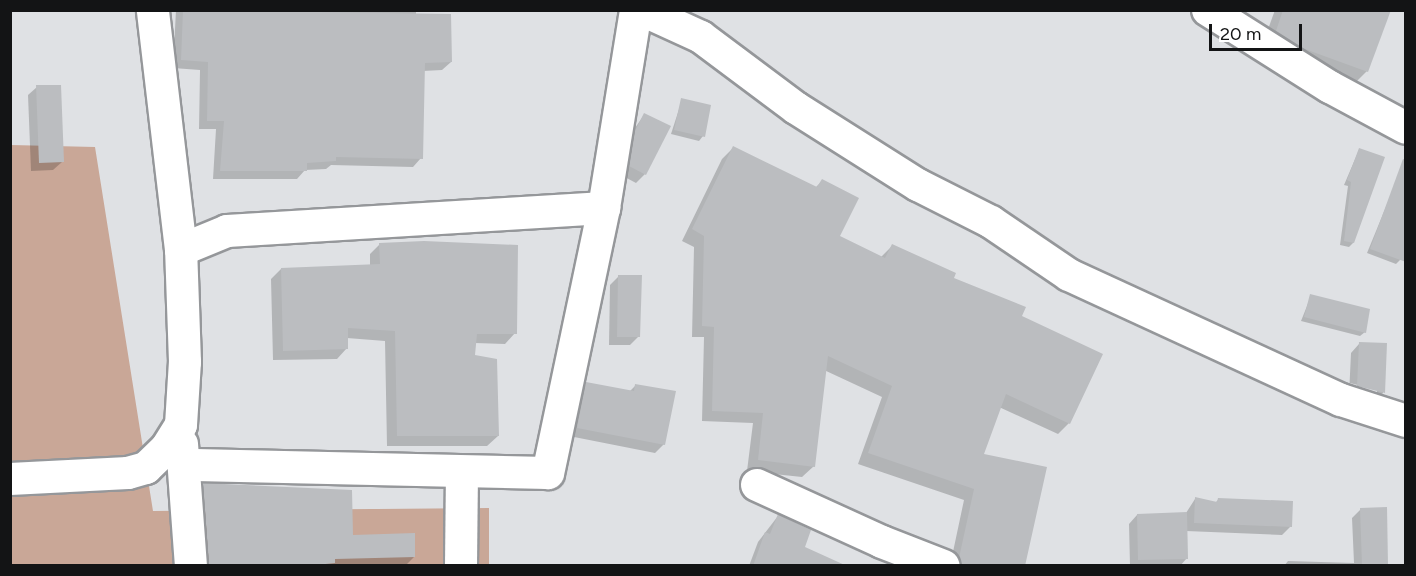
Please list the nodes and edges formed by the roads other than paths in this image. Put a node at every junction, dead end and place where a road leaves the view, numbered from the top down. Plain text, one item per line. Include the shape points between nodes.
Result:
1 (153, 10) edge
2 (636, 10) edge
3 (642, 10) edge
4 (1208, 10) edge
5 (1406, 128) edge
6 (604, 208) junction
7 (181, 250) junction
8 (1406, 421) edge
9 (181, 425) junction
10 (184, 465) junction
11 (462, 472) junction
12 (10, 478) edge
13 (757, 485) dead end
14 (191, 566) edge
15 (461, 566) edge
16 (944, 566) edge

1 - 7 street
2 - 6 street
3 - 8 street via 700,37 796,108 918,184 991,222 1069,275 1341,400
4 - 5 street via 1330,87
6 - 7 street via 227,231
6 - 11 street via 548,473
7 - 9 street via 185,362
9 - 10 street
9 - 12 street via 166,449 146,468 117,474
10 - 11 street
10 - 14 street
11 - 15 street
13 - 16 street

